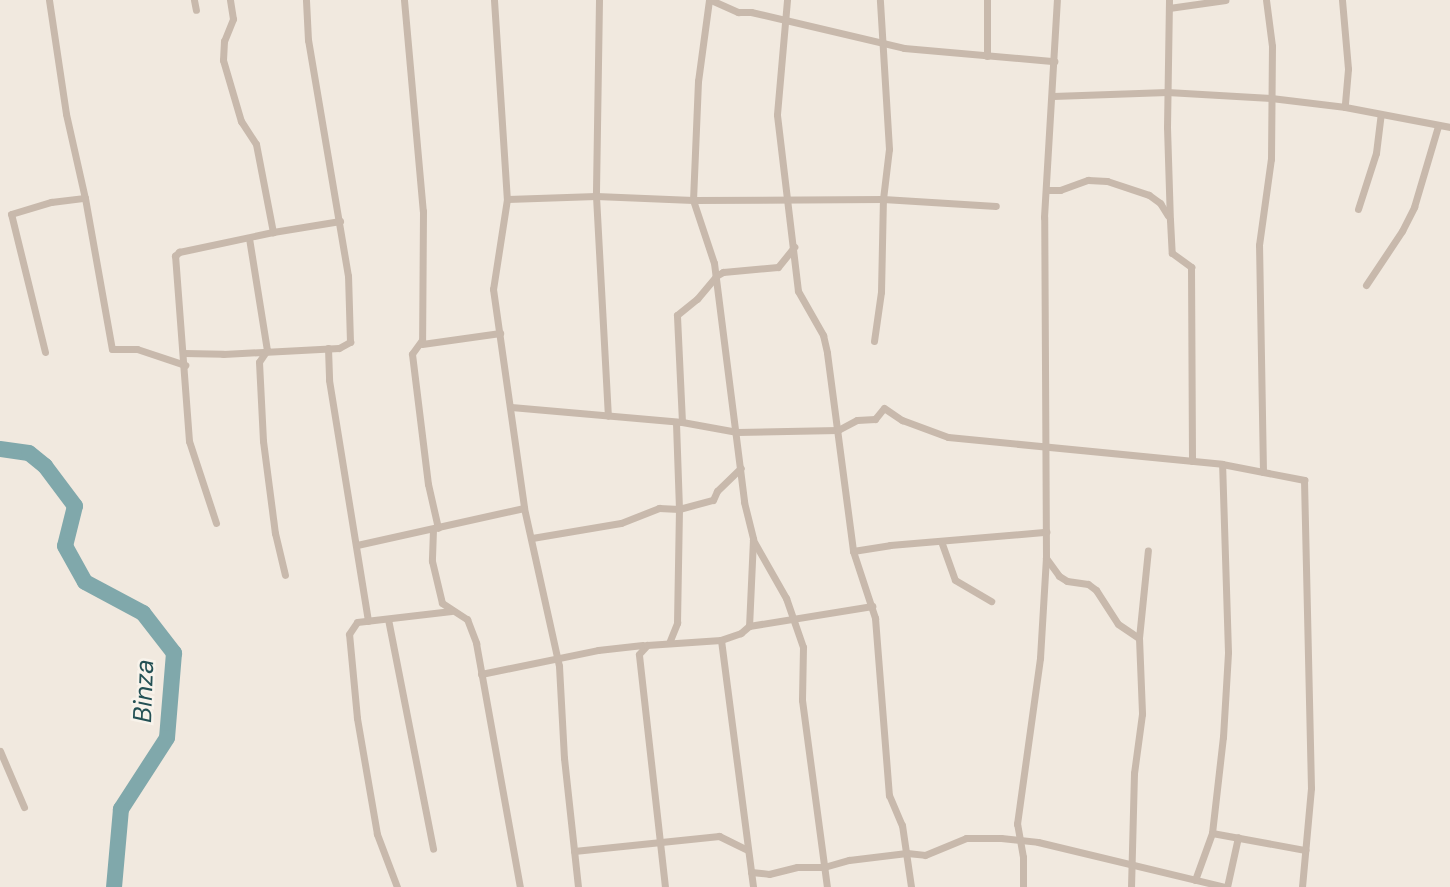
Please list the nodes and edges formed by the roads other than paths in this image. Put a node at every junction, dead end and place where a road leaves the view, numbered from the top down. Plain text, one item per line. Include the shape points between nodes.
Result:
1 (49, 0) edge
2 (194, 0) edge
3 (230, 0) edge
4 (306, 0) edge
5 (404, 0) edge
6 (494, 0) edge
7 (599, 0) edge
8 (710, 0) edge
9 (787, 0) edge
10 (880, 0) edge
11 (987, 0) edge
12 (1057, 0) edge
13 (1225, 0) edge
14 (1267, 0) edge
15 (1342, 0) edge
16 (1169, 4) edge
17 (197, 10) dead end
18 (785, 21) junction
19 (881, 42) junction
20 (987, 56) junction
21 (1054, 61) junction
22 (1167, 92) junction
23 (1053, 96) junction
24 (1271, 98) junction
25 (1345, 107) junction
26 (1381, 116) junction
27 (1438, 126) junction
28 (1450, 127) edge
29 (1047, 190) junction
30 (596, 196) junction
31 (85, 198) junction
32 (507, 199) junction
33 (789, 199) junction
34 (883, 199) junction
35 (693, 200) junction
36 (996, 206) dead end
37 (1358, 209) dead end
38 (1170, 220) junction
39 (340, 221) junction
40 (274, 232) junction
41 (249, 238) junction
42 (794, 246) junction
43 (716, 276) junction
44 (1366, 285) dead end
45 (500, 332) junction
46 (874, 341) dead end
47 (422, 344) junction
48 (328, 348) junction
49 (267, 350) junction
50 (45, 352) dead end
51 (184, 353) junction
52 (185, 365) junction
53 (511, 407) junction
54 (608, 416) junction
55 (679, 422) junction
56 (838, 430) junction
57 (737, 432) junction
58 (1046, 448) junction
59 (1192, 461) junction
60 (1222, 464) junction
61 (740, 468) junction
62 (1263, 472) junction
63 (524, 508) junction
64 (679, 509) junction
65 (216, 523) dead end
66 (436, 528) junction
67 (1046, 532) junction
68 (532, 538) junction
69 (752, 539) junction
70 (941, 541) junction
71 (357, 545) junction
72 (1148, 550) dead end
73 (853, 551) junction
74 (1046, 557) junction
75 (285, 575) dead end
76 (991, 601) dead end
77 (872, 606) junction
78 (452, 611) junction
79 (793, 618) junction
80 (388, 619) junction
81 (368, 621) junction
82 (748, 626) junction
83 (1139, 638) junction
84 (721, 640) junction
85 (669, 643) junction
86 (647, 645) junction
87 (557, 658) junction
88 (481, 674) junction
89 (0, 751) edge
90 (24, 807) dead end
91 (1212, 833) junction
92 (1238, 837) junction
93 (658, 842) junction
94 (1019, 842) junction
95 (433, 849) dead end
96 (748, 850) junction
97 (1305, 850) junction
98 (574, 851) junction
99 (907, 853) junction
100 (824, 867) junction
101 (1133, 867) junction
102 (751, 872) junction
103 (1195, 880) junction
104 (397, 887) edge
105 (520, 887) edge
106 (578, 887) edge
107 (665, 887) edge
108 (753, 887) edge
109 (827, 887) edge
110 (911, 887) edge
111 (1023, 887) edge
112 (1132, 887) edge
113 (1227, 887) edge
114 (1302, 887) edge

1 - 31 street via 66,114
2 - 17 street
3 - 40 street via 233,19 224,41 223,60 241,121 257,144
4 - 39 street via 308,40
5 - 47 street via 423,211
6 - 32 street
7 - 30 street
8 - 18 street via 738,12
8 - 35 street via 698,81
9 - 18 street
10 - 19 street
11 - 20 street
12 - 21 street
13 - 16 street
14 - 24 street
15 - 25 street via 1348,69
16 - 22 street
18 - 19 street
18 - 33 street via 777,115
19 - 20 street
19 - 34 street via 889,149
20 - 21 street
21 - 23 street
22 - 23 street
22 - 24 street
22 - 38 street
23 - 29 street
24 - 25 street
24 - 62 street via 1271,159 1259,246
25 - 26 street
26 - 27 street
26 - 37 street via 1376,153
27 - 28 street
27 - 44 street via 1414,207
29 - 38 street via 1088,180 1107,181 1149,195
29 - 58 street
30 - 32 street
30 - 35 street
30 - 54 street
31 - 50 street via 11,214
31 - 52 street via 112,349 136,349
32 - 45 street via 493,289
33 - 34 street
33 - 35 street
33 - 42 street
34 - 36 street
34 - 46 street via 884,254
35 - 43 street
38 - 59 street via 1172,253 1191,267
39 - 40 street
39 - 48 street via 351,337 347,347
40 - 41 street
41 - 49 street
41 - 51 street via 175,256
42 - 43 street via 778,267 723,271
42 - 56 street via 798,291 823,335
43 - 55 street via 677,315
43 - 57 street
45 - 47 street
45 - 53 street
47 - 66 street via 412,354
48 - 49 street
48 - 71 street via 328,380
49 - 51 street
49 - 75 street via 259,366 263,441
51 - 52 street
52 - 65 street via 189,441
53 - 54 street
53 - 63 street
54 - 55 street
55 - 57 street
55 - 64 street
56 - 57 street
56 - 58 street via 857,420 875,419 884,408 935,433
56 - 73 street
57 - 61 street
58 - 59 street
58 - 67 street
59 - 60 street
60 - 62 street
60 - 91 street via 1228,652
61 - 64 street via 713,500
61 - 69 street
62 - 97 street via 1306,483 1311,788
63 - 66 street
63 - 68 street
64 - 68 street via 659,508 621,523
64 - 85 street via 677,623
66 - 71 street
66 - 78 street via 432,561 442,603
67 - 70 street
67 - 74 street
68 - 87 street
69 - 79 street
69 - 82 street
70 - 73 street
70 - 76 street via 956,580
71 - 81 street
72 - 83 street
73 - 77 street
74 - 83 street via 1059,576 1096,590 1118,624
74 - 94 street via 1041,658 1017,824
77 - 79 street
77 - 99 street via 889,795 902,825
78 - 80 street
78 - 88 street via 467,619
79 - 82 street
79 - 100 street via 803,647 802,700
80 - 81 street
80 - 95 street
81 - 104 street via 357,622 349,634 357,718 377,834
82 - 84 street
83 - 101 street via 1142,714 1133,773
84 - 85 street
84 - 96 street
85 - 86 street
86 - 87 street
86 - 93 street via 638,658
87 - 88 street
87 - 98 street
88 - 105 street
89 - 90 street
91 - 92 street
91 - 103 street
92 - 97 street
92 - 113 street
93 - 96 street via 719,836
93 - 98 street
93 - 107 street
94 - 99 street via 966,838 935,854
94 - 101 street via 1038,842
94 - 111 street via 1024,857
96 - 102 street
97 - 114 street
98 - 106 street
99 - 100 street
99 - 110 street
100 - 102 street
100 - 109 street
101 - 103 street
101 - 112 street
102 - 108 street
103 - 113 street

